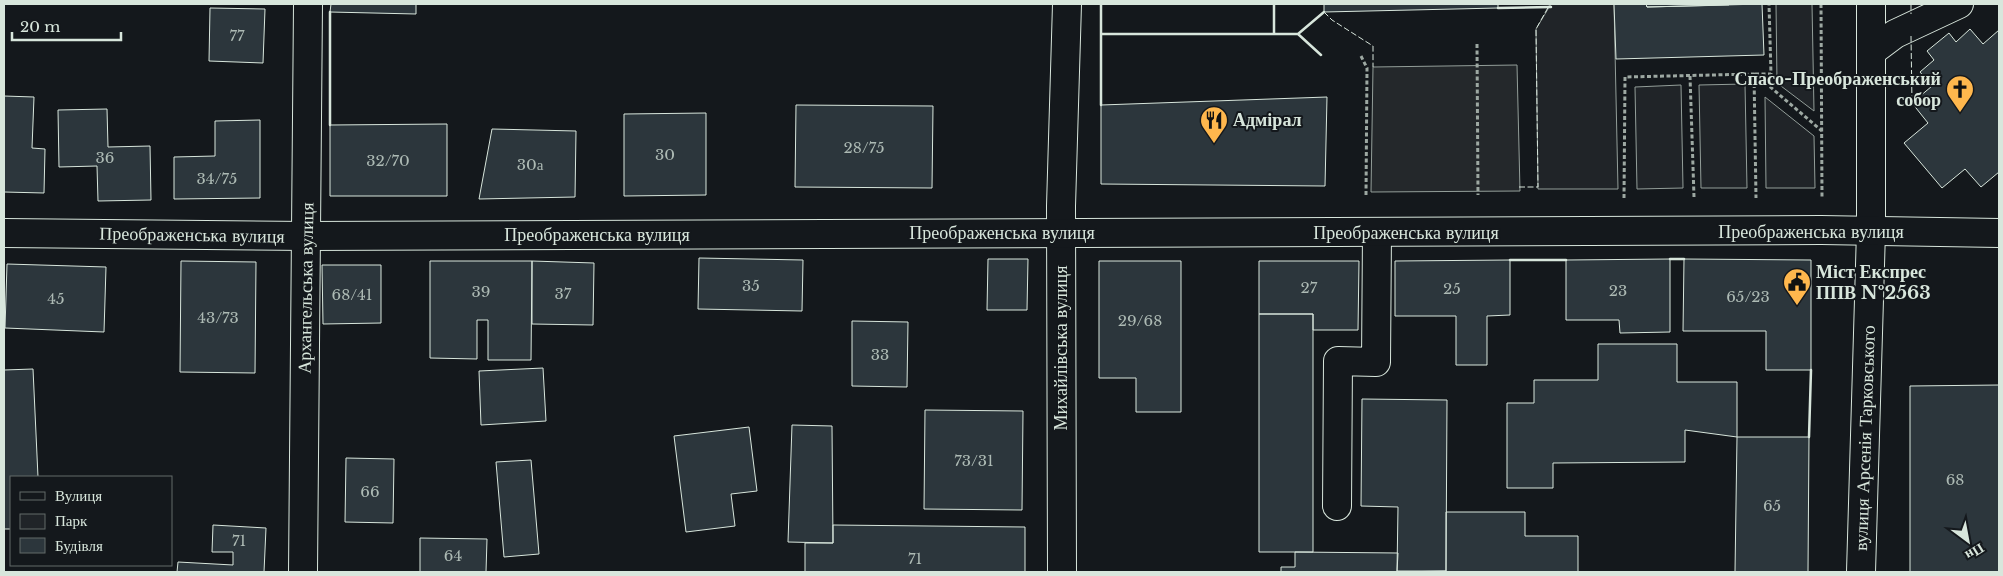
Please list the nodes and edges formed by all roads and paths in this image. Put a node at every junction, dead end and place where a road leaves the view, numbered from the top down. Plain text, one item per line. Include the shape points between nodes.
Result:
1 (308, 4) edge
2 (1067, 4) edge
3 (1769, 4) edge
4 (1821, 4) edge
5 (1871, 4) edge
6 (1959, 4) edge
7 (1477, 44) dead end
8 (1871, 52) junction
9 (1361, 56) dead end
10 (1754, 74) junction
11 (1690, 76) junction
12 (1822, 131) junction
13 (1366, 195) dead end
14 (1478, 195) dead end
15 (1694, 204) dead end
16 (1756, 205) dead end
17 (1624, 206) dead end
18 (1821, 230) junction
19 (1871, 231) junction
20 (4, 232) edge
21 (1061, 233) junction
22 (1377, 233) junction
23 (1999, 233) edge
24 (306, 236) junction
25 (1337, 506) dead end
26 (303, 572) edge
27 (1062, 572) edge
28 (1861, 572) edge

1 - 24 main road, Архангельська вулиця
2 - 21 main road, Михайлівська вулиця
3 - 10 path via 1771,74
4 - 12 path
5 - 8 main road, вулиця Арсенія Тарковського
6 - 8 main road via 1895,34
7 - 14 path
8 - 19 main road, вулиця Арсенія Тарковського
9 - 13 path via 1368,68
10 - 11 path
10 - 12 path
10 - 16 path
11 - 15 path
11 - 17 path via 1625,77
12 - 18 path
18 - 19 main road, Преображенська вулиця
18 - 22 main road, Преображенська вулиця
19 - 23 main road, Преображенська вулиця
19 - 28 main road, вулиця Арсенія Тарковського
20 - 24 main road, Преображенська вулиця
21 - 22 main road, Преображенська вулиця
21 - 24 main road, Преображенська вулиця
21 - 27 main road, Михайлівська вулиця
22 - 25 main road via 1376,362 1338,362
24 - 26 main road, Архангельська вулиця

